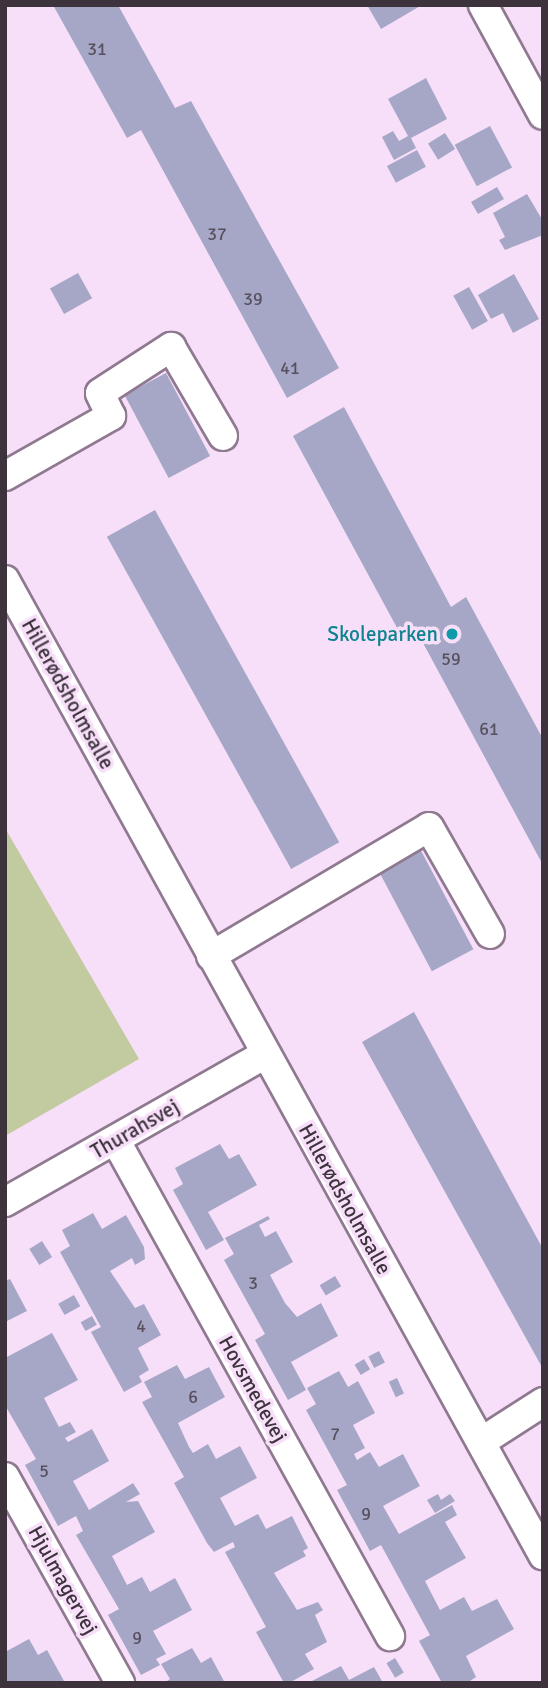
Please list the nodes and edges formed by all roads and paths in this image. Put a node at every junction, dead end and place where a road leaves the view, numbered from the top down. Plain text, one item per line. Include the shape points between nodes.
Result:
1 (483, 5) edge
2 (543, 115) edge
3 (223, 436) dead end
4 (5, 476) edge
5 (5, 580) edge
6 (490, 934) dead end
7 (211, 956) junction
8 (265, 1054) junction
9 (116, 1141) junction
10 (5, 1202) edge
11 (543, 1402) edge
12 (481, 1442) junction
13 (5, 1477) edge
14 (543, 1555) edge
15 (390, 1636) dead end
16 (120, 1683) edge

1 - 2 street
3 - 4 street via 171,347 100,393 110,416
5 - 7 street, Hillerødsholmsalle
6 - 7 street via 429,827
7 - 8 street, Hillerødsholmsalle
8 - 9 street, Thurahsvej
8 - 12 street, Hillerødsholmsalle
9 - 10 street, Thurahsvej
9 - 15 street, Hovsmedevej
11 - 12 street
12 - 14 street, Hillerødsholmsalle
13 - 16 street, Hjulmagervej

